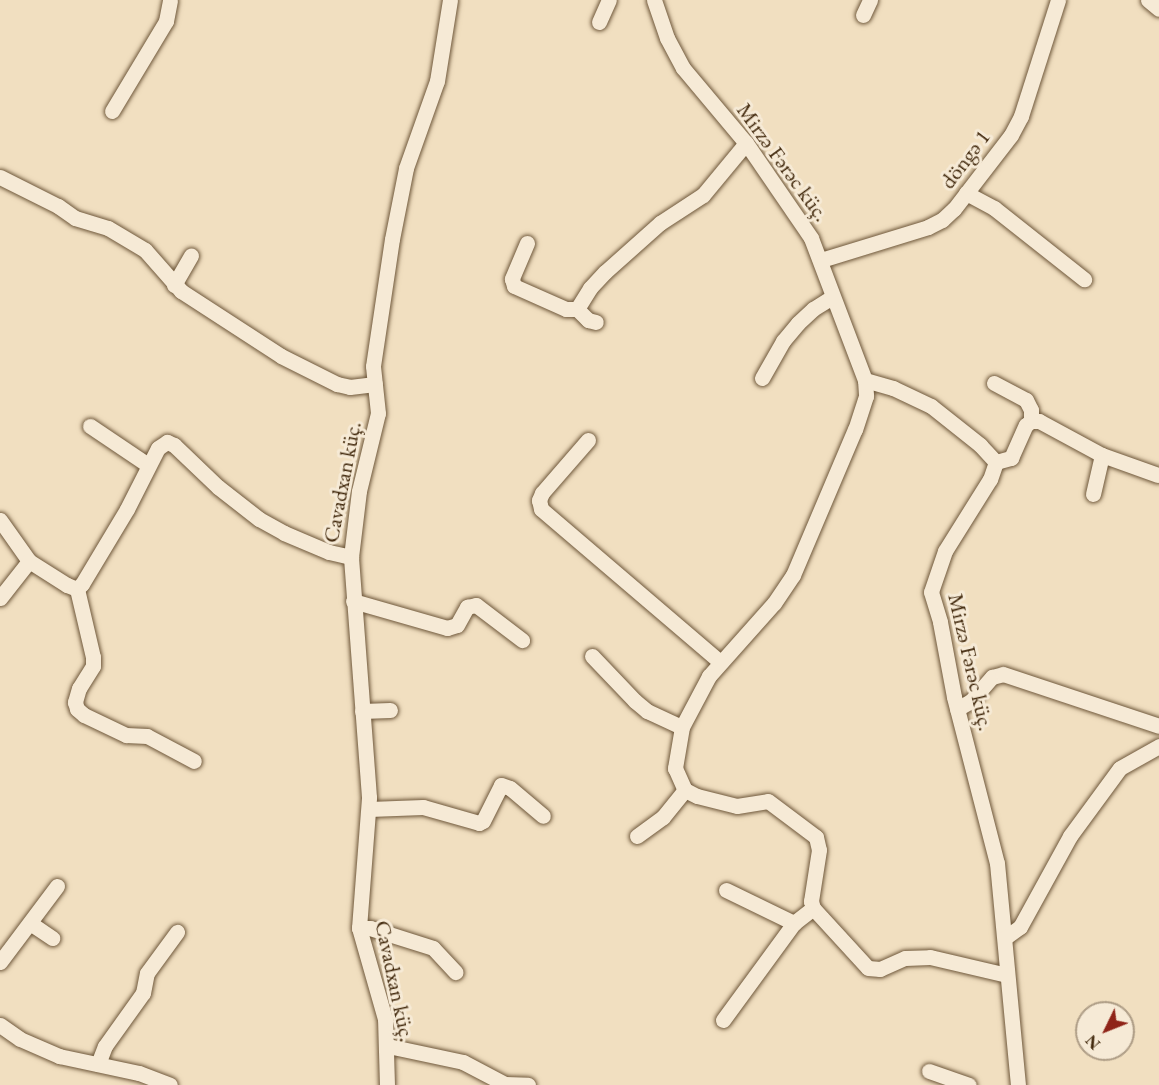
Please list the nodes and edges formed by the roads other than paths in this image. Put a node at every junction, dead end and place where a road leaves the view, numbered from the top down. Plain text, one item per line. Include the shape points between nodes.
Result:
1 (170, 0) edge
2 (450, 0) edge
3 (609, 0) edge
4 (654, 0) edge
5 (870, 0) edge
6 (1058, 0) edge
7 (1148, 0) edge
8 (1159, 9) edge
9 (863, 15) dead end
10 (599, 22) dead end
11 (111, 111) dead end
12 (746, 143) junction
13 (0, 177) edge
14 (966, 193) junction
15 (527, 243) dead end
16 (191, 256) dead end
17 (821, 260) junction
18 (1084, 279) dead end
19 (174, 285) junction
20 (832, 297) junction
21 (577, 309) junction
22 (596, 322) dead end
23 (762, 378) dead end
24 (865, 380) junction
25 (994, 383) dead end
26 (375, 384) junction
27 (1031, 421) junction
28 (90, 426) dead end
29 (588, 440) dead end
30 (1102, 455) junction
31 (996, 462) junction
32 (148, 465) junction
33 (1158, 475) edge
34 (1093, 494) dead end
35 (0, 520) edge
36 (351, 557) junction
37 (28, 561) junction
38 (76, 589) junction
39 (0, 598) edge
40 (353, 601) junction
41 (522, 640) dead end
42 (592, 656) dead end
43 (720, 662) junction
44 (957, 709) junction
45 (390, 710) dead end
46 (362, 711) junction
47 (1159, 726) edge
48 (682, 727) junction
49 (1156, 752) edge
50 (194, 761) dead end
51 (685, 790) junction
52 (369, 809) junction
53 (543, 816) dead end
54 (637, 836) dead end
55 (57, 886) dead end
56 (726, 890) dead end
57 (813, 908) junction
58 (30, 923) junction
59 (795, 923) junction
60 (358, 928) junction
61 (177, 932) dead end
62 (1006, 937) junction
63 (52, 938) dead end
64 (0, 962) edge
65 (455, 972) dead end
66 (1007, 975) junction
67 (723, 1020) dead end
68 (2, 1030) edge
69 (388, 1046) junction
70 (98, 1064) junction
71 (929, 1071) dead end
72 (170, 1085) edge
73 (387, 1085) edge
74 (528, 1085) edge
75 (969, 1085) edge
76 (1018, 1085) edge

1 - 11 street via 166,21
2 - 26 street, Cavadxan küç. via 437,81 401,185 374,353
3 - 10 street
4 - 12 street, Mirzə Fərəc küç. via 678,60
5 - 9 street
6 - 14 street, döngə 1 via 1021,116
7 - 8 street
12 - 17 street, Mirzə Fərəc küç. via 788,200
12 - 21 street via 703,195 660,223 605,272
13 - 19 street via 75,218 108,228 146,250
14 - 17 street, döngə 1 via 942,220 928,227
14 - 18 street via 994,208
15 - 21 street via 512,279 514,286 566,309
16 - 19 street
17 - 20 street, Mirzə Fərəc küç.
19 - 26 street via 272,350 328,381 350,387
20 - 23 street via 798,323
20 - 24 street, Mirzə Fərəc küç.
21 - 22 street
24 - 31 street via 931,406
24 - 43 street via 866,396 855,429 793,575 774,603
25 - 27 street via 1026,400
26 - 36 street, Cavadxan küç. via 378,413 359,491
27 - 30 street via 1054,426
27 - 31 street via 1011,458
28 - 32 street
29 - 43 street via 542,493 541,509
30 - 33 street
30 - 34 street
31 - 44 street, Mirzə Fərəc küç. via 990,479 945,550 931,585
32 - 36 street via 162,444 174,445 259,519 311,544
32 - 38 street via 111,538
35 - 37 street
36 - 40 street, Cavadxan küç.
37 - 38 street
37 - 39 street
38 - 50 street via 93,657 93,666 79,688 77,709 126,735 147,736
40 - 41 street via 447,628 457,625 467,607 476,605
40 - 46 street, Cavadxan küç.
42 - 48 street via 641,706
43 - 48 street
44 - 47 street via 971,701 992,677 1003,674
44 - 62 street, Mirzə Fərəc küç. via 997,863
45 - 46 street
46 - 52 street, Cavadxan küç.
48 - 51 street via 675,768
49 - 62 street via 1120,768 1070,836 1020,927
51 - 54 street via 663,817
51 - 57 street via 727,805 768,801 816,837 819,850
52 - 53 street via 423,807 479,823 499,787 505,785
52 - 60 street, Cavadxan küç.
55 - 58 street
56 - 59 street
57 - 59 street
57 - 66 street via 868,968 880,969 905,958 930,957
58 - 63 street
58 - 64 street
59 - 67 street
60 - 65 street via 370,928 433,948
60 - 69 street, Cavadxan küç. via 382,1006
61 - 70 street via 147,974 143,993 105,1046
62 - 66 street, Mirzə Fərəc küç.
66 - 76 street, Mirzə Fərəc küç.
68 - 70 street via 44,1050
69 - 73 street, Cavadxan küç.
69 - 74 street via 463,1062 505,1084
70 - 72 street
71 - 75 street

